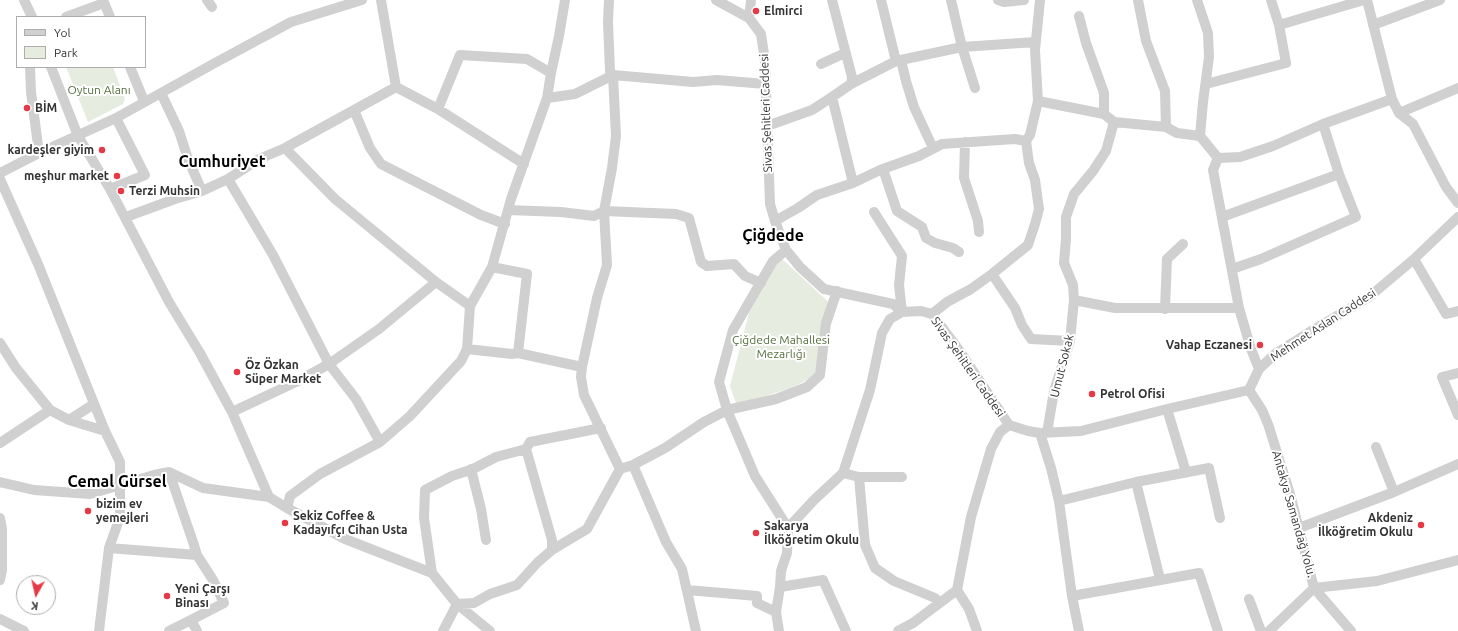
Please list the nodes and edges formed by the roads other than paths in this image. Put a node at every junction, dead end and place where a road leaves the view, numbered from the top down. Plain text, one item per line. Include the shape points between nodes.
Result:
1 (24, 0) edge
2 (362, 0) edge
3 (381, 0) edge
4 (565, 0) edge
5 (609, 0) edge
6 (716, 0) edge
7 (750, 0) edge
8 (832, 0) edge
9 (881, 0) edge
10 (1024, 0) edge
11 (1040, 0) edge
12 (1138, 0) edge
13 (1197, 0) edge
14 (1271, 0) edge
15 (1366, 0) edge
16 (1440, 0) edge
17 (954, 1) edge
18 (1002, 1) edge
19 (104, 2) edge
20 (32, 16) edge
21 (69, 16) edge
22 (110, 16) edge
23 (1079, 16) dead end
24 (749, 18) junction
25 (1279, 25) junction
26 (1373, 25) junction
27 (1035, 42) junction
28 (962, 47) junction
29 (845, 53) junction
30 (898, 60) junction
31 (821, 64) dead end
32 (30, 68) edge
33 (52, 68) edge
34 (130, 68) edge
35 (551, 73) junction
36 (613, 75) junction
37 (765, 84) junction
38 (851, 84) junction
39 (1206, 84) junction
40 (396, 88) junction
41 (975, 88) dead end
42 (1458, 88) edge
43 (161, 93) junction
44 (832, 97) junction
45 (548, 98) junction
46 (1392, 99) junction
47 (1038, 100) junction
48 (144, 101) junction
49 (438, 109) junction
50 (354, 110) junction
51 (1398, 113) junction
52 (1104, 114) junction
53 (116, 118) junction
54 (1114, 122) junction
55 (1323, 124) junction
56 (767, 126) junction
57 (1166, 127) junction
58 (78, 136) junction
59 (1200, 136) junction
60 (1026, 141) junction
61 (965, 142) junction
62 (285, 148) junction
63 (933, 148) junction
64 (39, 153) junction
65 (1218, 158) junction
66 (524, 164) junction
67 (882, 169) junction
68 (1, 171) edge
69 (1339, 174) junction
70 (228, 180) junction
71 (853, 183) junction
72 (110, 190) junction
73 (202, 191) junction
74 (1458, 203) edge
75 (508, 210) junction
76 (604, 211) junction
77 (874, 212) dead end
78 (126, 217) junction
79 (1222, 217) junction
80 (1458, 217) edge
81 (775, 221) junction
82 (505, 224) junction
83 (980, 232) dead end
84 (1183, 244) dead end
85 (786, 250) junction
86 (959, 252) dead end
87 (1414, 259) junction
88 (492, 267) junction
89 (1232, 269) junction
90 (992, 274) junction
91 (436, 282) junction
92 (761, 283) junction
93 (837, 291) junction
94 (1074, 300) junction
95 (470, 306) junction
96 (1239, 308) junction
97 (1166, 309) junction
98 (1458, 310) edge
99 (902, 312) junction
100 (932, 314) junction
101 (1070, 341) junction
102 (0, 343) edge
103 (467, 349) junction
104 (518, 353) junction
105 (329, 364) junction
106 (582, 367) junction
107 (1259, 369) junction
108 (1458, 373) edge
109 (1249, 390) junction
110 (94, 404) junction
111 (1167, 409) junction
112 (50, 410) junction
113 (727, 410) junction
114 (232, 412) junction
115 (1458, 415) edge
116 (69, 420) junction
117 (1009, 425) junction
118 (601, 428) junction
119 (105, 431) junction
120 (1043, 433) junction
121 (380, 442) junction
122 (0, 443) edge
123 (1376, 447) dead end
124 (526, 449) junction
125 (1458, 464) edge
126 (633, 465) junction
127 (472, 469) junction
128 (620, 469) junction
129 (169, 472) junction
130 (1186, 472) junction
131 (843, 473) junction
132 (859, 477) junction
133 (902, 477) dead end
134 (0, 482) edge
135 (1136, 482) junction
136 (121, 486) junction
137 (1394, 492) junction
138 (269, 497) junction
139 (1058, 501) junction
140 (287, 508) junction
141 (0, 518) edge
142 (1220, 518) dead end
143 (788, 528) junction
144 (1299, 528) junction
145 (486, 540) dead end
146 (109, 548) junction
147 (552, 550) junction
148 (196, 555) junction
149 (1458, 560) edge
150 (1, 572) edge
151 (432, 573) junction
152 (1160, 579) junction
153 (780, 587) junction
154 (1314, 588) junction
155 (687, 590) junction
156 (957, 590) junction
157 (1072, 596) junction
158 (1249, 599) dead end
159 (940, 603) junction
160 (457, 604) junction
161 (776, 612) junction
162 (0, 620) edge
163 (191, 620) junction
164 (914, 627) edge
165 (24, 631) edge
166 (99, 631) edge
167 (169, 631) edge
168 (197, 631) edge
169 (443, 631) edge
170 (490, 631) edge
171 (696, 631) edge
172 (780, 631) edge
173 (846, 631) edge
174 (898, 631) edge
175 (977, 631) edge
176 (1079, 631) edge
177 (1218, 631) edge
178 (1261, 631) edge
179 (1269, 631) edge
180 (1351, 631) edge

1 - 20 street
2 - 43 street via 291,22
3 - 40 street
4 - 35 street
5 - 36 street via 610,71
6 - 24 street, Sivas Şehitleri Caddesi
7 - 24 street
8 - 29 street
9 - 30 street
10 - 18 street
11 - 27 street
12 - 57 street via 1146,40 1165,91
13 - 39 street via 1208,34
14 - 25 street
15 - 25 street
15 - 26 street
16 - 26 street
17 - 28 street
19 - 21 street
19 - 22 street
23 - 52 street via 1104,93
24 - 37 street, Sivas Şehitleri Caddesi via 761,34
25 - 39 street via 1286,62
26 - 46 street
27 - 28 street
27 - 47 street
28 - 30 street
28 - 41 street
29 - 31 street
29 - 38 street via 852,77
30 - 38 street
30 - 63 street via 914,107
32 - 64 street
33 - 58 street
34 - 48 street
35 - 45 street
35 - 49 street via 527,59 460,55
36 - 37 street via 693,82 717,80
36 - 45 street via 575,94
36 - 76 street via 616,136
37 - 56 street, Sivas Şehitleri Caddesi
38 - 44 street
39 - 59 street
40 - 49 street
40 - 50 street
42 - 51 street
43 - 48 street
43 - 73 street
44 - 56 street via 812,110
44 - 71 street
45 - 66 street
46 - 51 street
46 - 55 street
47 - 52 street
47 - 60 street via 1030,135
48 - 53 street
49 - 66 street
50 - 62 street
50 - 82 street via 370,148 380,164 481,215
51 - 74 street via 1413,124 1446,187
52 - 54 street
53 - 58 street
53 - 72 street via 145,175
54 - 57 street
54 - 94 street, Umut Sokak via 1106,151 1093,172 1074,194 1066,218 1064,263 1073,285
55 - 65 street via 1274,146 1240,157
55 - 69 street
56 - 81 street, Sivas Şehitleri Caddesi via 770,204
57 - 59 street via 1177,133
58 - 64 street
58 - 72 street
59 - 65 street
60 - 61 street via 1015,139
60 - 90 street via 1039,209 1036,224 1028,245
61 - 63 street via 942,144
61 - 83 street via 964,178
62 - 70 street via 259,159
62 - 91 street via 335,199
63 - 67 street via 920,156
64 - 68 street
65 - 79 street via 1213,170
66 - 75 street
67 - 71 street
67 - 86 street via 897,211 922,227 926,238
68 - 110 street
69 - 79 street
69 - 89 street via 1356,217 1261,260
70 - 73 street
70 - 105 street via 273,255
71 - 81 street via 817,195
72 - 78 street
73 - 78 street
75 - 76 street via 594,216
75 - 82 street
76 - 92 street via 676,214 689,218 700,262 707,266 734,264 745,276
76 - 106 street via 607,265
77 - 99 street via 902,256 899,285
78 - 114 street
79 - 89 street
80 - 87 street, Mehmet Aslan Caddesi
81 - 85 street, Sivas Şehitleri Caddesi
82 - 88 street
84 - 97 street via 1167,259
85 - 92 street via 773,261
85 - 93 street, Sivas Şehitleri Caddesi via 824,289
87 - 98 street via 1446,314
87 - 107 street, Mehmet Aslan Caddesi via 1369,297 1274,354
88 - 95 street
88 - 104 street via 527,274
89 - 96 street
90 - 100 street
90 - 101 street via 1015,308 1031,339
91 - 95 street
91 - 105 street via 379,329
92 - 113 street via 733,330 721,374 719,382
93 - 99 street, Sivas Şehitleri Caddesi via 893,304
93 - 113 street via 826,323 820,375 807,387 776,399
94 - 97 street via 1115,308
94 - 101 street, Umut Sokak
95 - 103 street
96 - 97 street
96 - 107 street via 1250,349
99 - 100 street, Sivas Şehitleri Caddesi via 921,311
99 - 131 street via 890,318 882,333 870,390
100 - 117 street, Sivas Şehitleri Caddesi
101 - 120 street, Umut Sokak
102 - 112 street via 16,368
103 - 104 street
103 - 121 street via 460,361 410,416
104 - 106 street
105 - 114 street
105 - 121 street via 356,399
106 - 118 street via 584,395
107 - 109 street, Mehmet Aslan Caddesi
108 - 115 street via 1442,377
109 - 111 street, Sivas Şehitleri Caddesi
109 - 144 street, Antakya Samandağ Yolu. via 1268,424
110 - 116 street
110 - 119 street
111 - 120 street, Sivas Şehitleri Caddesi via 1081,431
111 - 130 street
112 - 116 street
112 - 122 street
113 - 126 street
113 - 143 street via 755,476
114 - 138 street
116 - 119 street
117 - 120 street, Sivas Şehitleri Caddesi
117 - 156 street via 1000,432 991,450 972,516
118 - 124 street via 530,442
118 - 128 street
119 - 136 street via 120,462
120 - 139 street, Umut Sokak
121 - 140 street via 320,474 290,496
123 - 137 street
124 - 127 street via 496,457
124 - 147 street via 552,540
125 - 137 street
126 - 128 street
126 - 155 street via 666,542 682,570
127 - 145 street
127 - 151 street via 425,490 424,518
128 - 147 street via 587,528
129 - 136 street
129 - 138 street via 202,488
129 - 148 street
130 - 135 street
130 - 142 street via 1209,468
131 - 132 street
131 - 143 street
132 - 133 street
132 - 159 street via 865,545 876,568
134 - 136 street via 34,490 90,494
135 - 139 street
135 - 152 street
136 - 146 street via 120,518
137 - 144 street
138 - 140 street
139 - 157 street, Umut Sokak
140 - 151 street via 345,539
141 - 150 street
143 - 153 street via 787,553 781,571
144 - 154 street, Antakya Samandağ Yolu.
146 - 148 street
146 - 166 street
147 - 160 street via 517,586 490,594 474,603
148 - 163 street via 213,580 224,604
149 - 154 street via 1377,581
151 - 160 street
152 - 157 street
152 - 177 street via 1198,573
153 - 161 street
153 - 173 street via 823,580
154 - 179 street
154 - 180 street, Antakya Samandağ Yolu.
155 - 161 street via 757,596 757,603
155 - 171 street
156 - 159 street
156 - 175 street via 969,609
157 - 176 street, Umut Sokak
158 - 178 street
159 - 164 street
160 - 169 street
160 - 170 street
161 - 172 street
162 - 165 street
163 - 167 street
163 - 168 street
164 - 174 street

